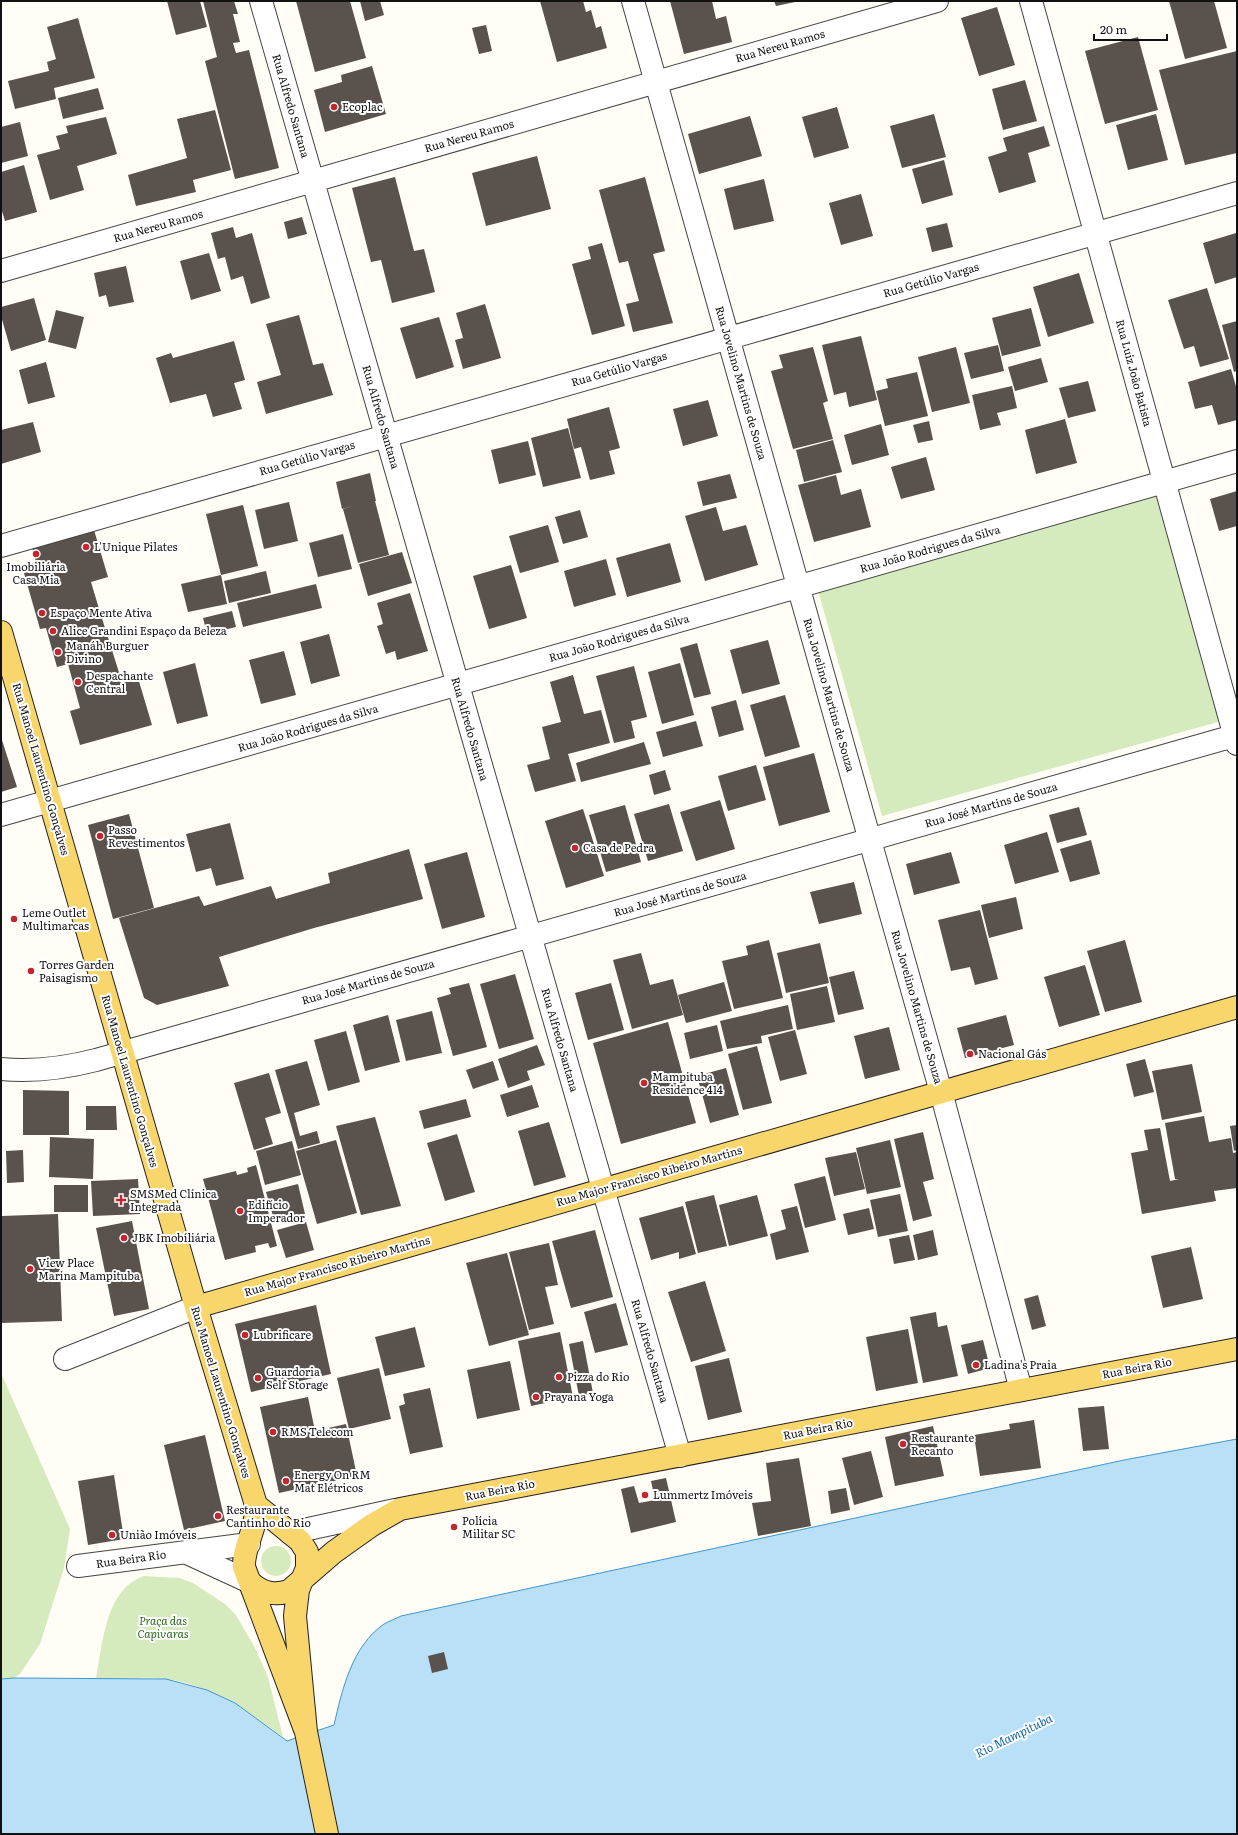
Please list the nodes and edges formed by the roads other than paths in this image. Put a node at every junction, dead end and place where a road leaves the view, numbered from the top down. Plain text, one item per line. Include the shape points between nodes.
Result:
1 (261, 1) edge
2 (633, 1) edge
3 (937, 1) edge
4 (1031, 1) edge
5 (656, 82) junction
6 (313, 181) junction
7 (1237, 193) edge
8 (1095, 233) junction
9 (1, 271) edge
10 (728, 338) junction
11 (386, 436) junction
12 (1237, 461) edge
13 (1164, 482) junction
14 (1, 546) edge
15 (799, 586) junction
16 (1, 632) edge
17 (458, 685) junction
18 (1236, 738) edge
19 (50, 802) junction
20 (1, 815) edge
21 (870, 840) junction
22 (530, 936) junction
23 (1237, 1007) edge
24 (122, 1052) junction
25 (1, 1069) edge
26 (942, 1092) junction
27 (603, 1189) junction
28 (196, 1307) junction
29 (1237, 1348) edge
30 (65, 1359) dead end
31 (1021, 1390) junction
32 (680, 1456) junction
33 (256, 1505) junction
34 (400, 1509) junction
35 (290, 1533) junction
36 (249, 1544) junction
37 (185, 1552) junction
38 (78, 1566) dead end
39 (250, 1582) junction
40 (300, 1582) junction
41 (306, 1732) junction
42 (327, 1834) edge

1 - 6 street, Rua Alfredo Santana
2 - 5 street, Rua Jovelino Martins de Souza
3 - 5 street, Rua Nereu Ramos
4 - 8 street, Rua Luiz João Batista
5 - 6 street, Rua Nereu Ramos
5 - 10 street, Rua Jovelino Martins de Souza
6 - 9 street, Rua Nereu Ramos
6 - 11 street, Rua Alfredo Santana
7 - 8 street, Rua Getúlio Vargas
8 - 10 street, Rua Getúlio Vargas
8 - 13 street, Rua Luiz João Batista
10 - 11 street, Rua Getúlio Vargas
10 - 15 street, Rua Jovelino Martins de Souza
11 - 14 street, Rua Getúlio Vargas
11 - 17 street, Rua Alfredo Santana
12 - 13 street, Rua João Rodrigues da Silva
13 - 15 street, Rua João Rodrigues da Silva
13 - 18 street, Rua Luiz João Batista
15 - 17 street, Rua João Rodrigues da Silva
15 - 21 street, Rua Jovelino Martins de Souza
16 - 19 main road, Rua Manoel Laurentino Gonçalves
17 - 19 street, Rua João Rodrigues da Silva
17 - 22 street, Rua Alfredo Santana
18 - 21 street, Rua José Martins de Souza
19 - 20 street, Rua João Rodrigues da Silva
19 - 24 main road, Rua Manoel Laurentino Gonçalves
21 - 22 street, Rua José Martins de Souza
21 - 26 street, Rua Jovelino Martins de Souza
22 - 24 street, Rua José Martins de Souza
22 - 27 street, Rua Alfredo Santana
23 - 26 main road, Rua Major Francisco Ribeiro Martins
24 - 25 street, Rua José Martins de Souza via 77,1065 52,1069
24 - 28 main road, Rua Manoel Laurentino Gonçalves
26 - 27 main road, Rua Major Francisco Ribeiro Martins
26 - 31 street, Rua Jovelino Martins de Souza
27 - 28 main road, Rua Major Francisco Ribeiro Martins
27 - 32 street, Rua Alfredo Santana
28 - 30 street, Rua Major Francisco Ribeiro Martins
28 - 33 main road, Rua Manoel Laurentino Gonçalves
29 - 31 main road, Rua Beira Rio
31 - 32 main road, Rua Beira Rio
32 - 34 main road, Rua Beira Rio
33 - 35 main road
33 - 36 main road, Rua Manoel Laurentino Gonçalves via 256,1517
34 - 35 street, Rua Beira Rio
34 - 40 main road, Rua Beira Rio via 334,1552
35 - 36 main road, Rua Beira Rio via 270,1530 257,1535
35 - 40 main road via 300,1541 306,1552 308,1568
36 - 37 street, Rua Beira Rio
36 - 39 main road, Rua Manoel Laurentino Gonçalves via 243,1558
37 - 38 street, Rua Beira Rio
37 - 39 street, Rua Beira Rio
39 - 40 main road, Rua Beira Rio via 261,1590 275,1594 289,1591
39 - 41 main road, Rua Manoel Laurentino Gonçalves
40 - 41 main road via 295,1616
41 - 42 main road

